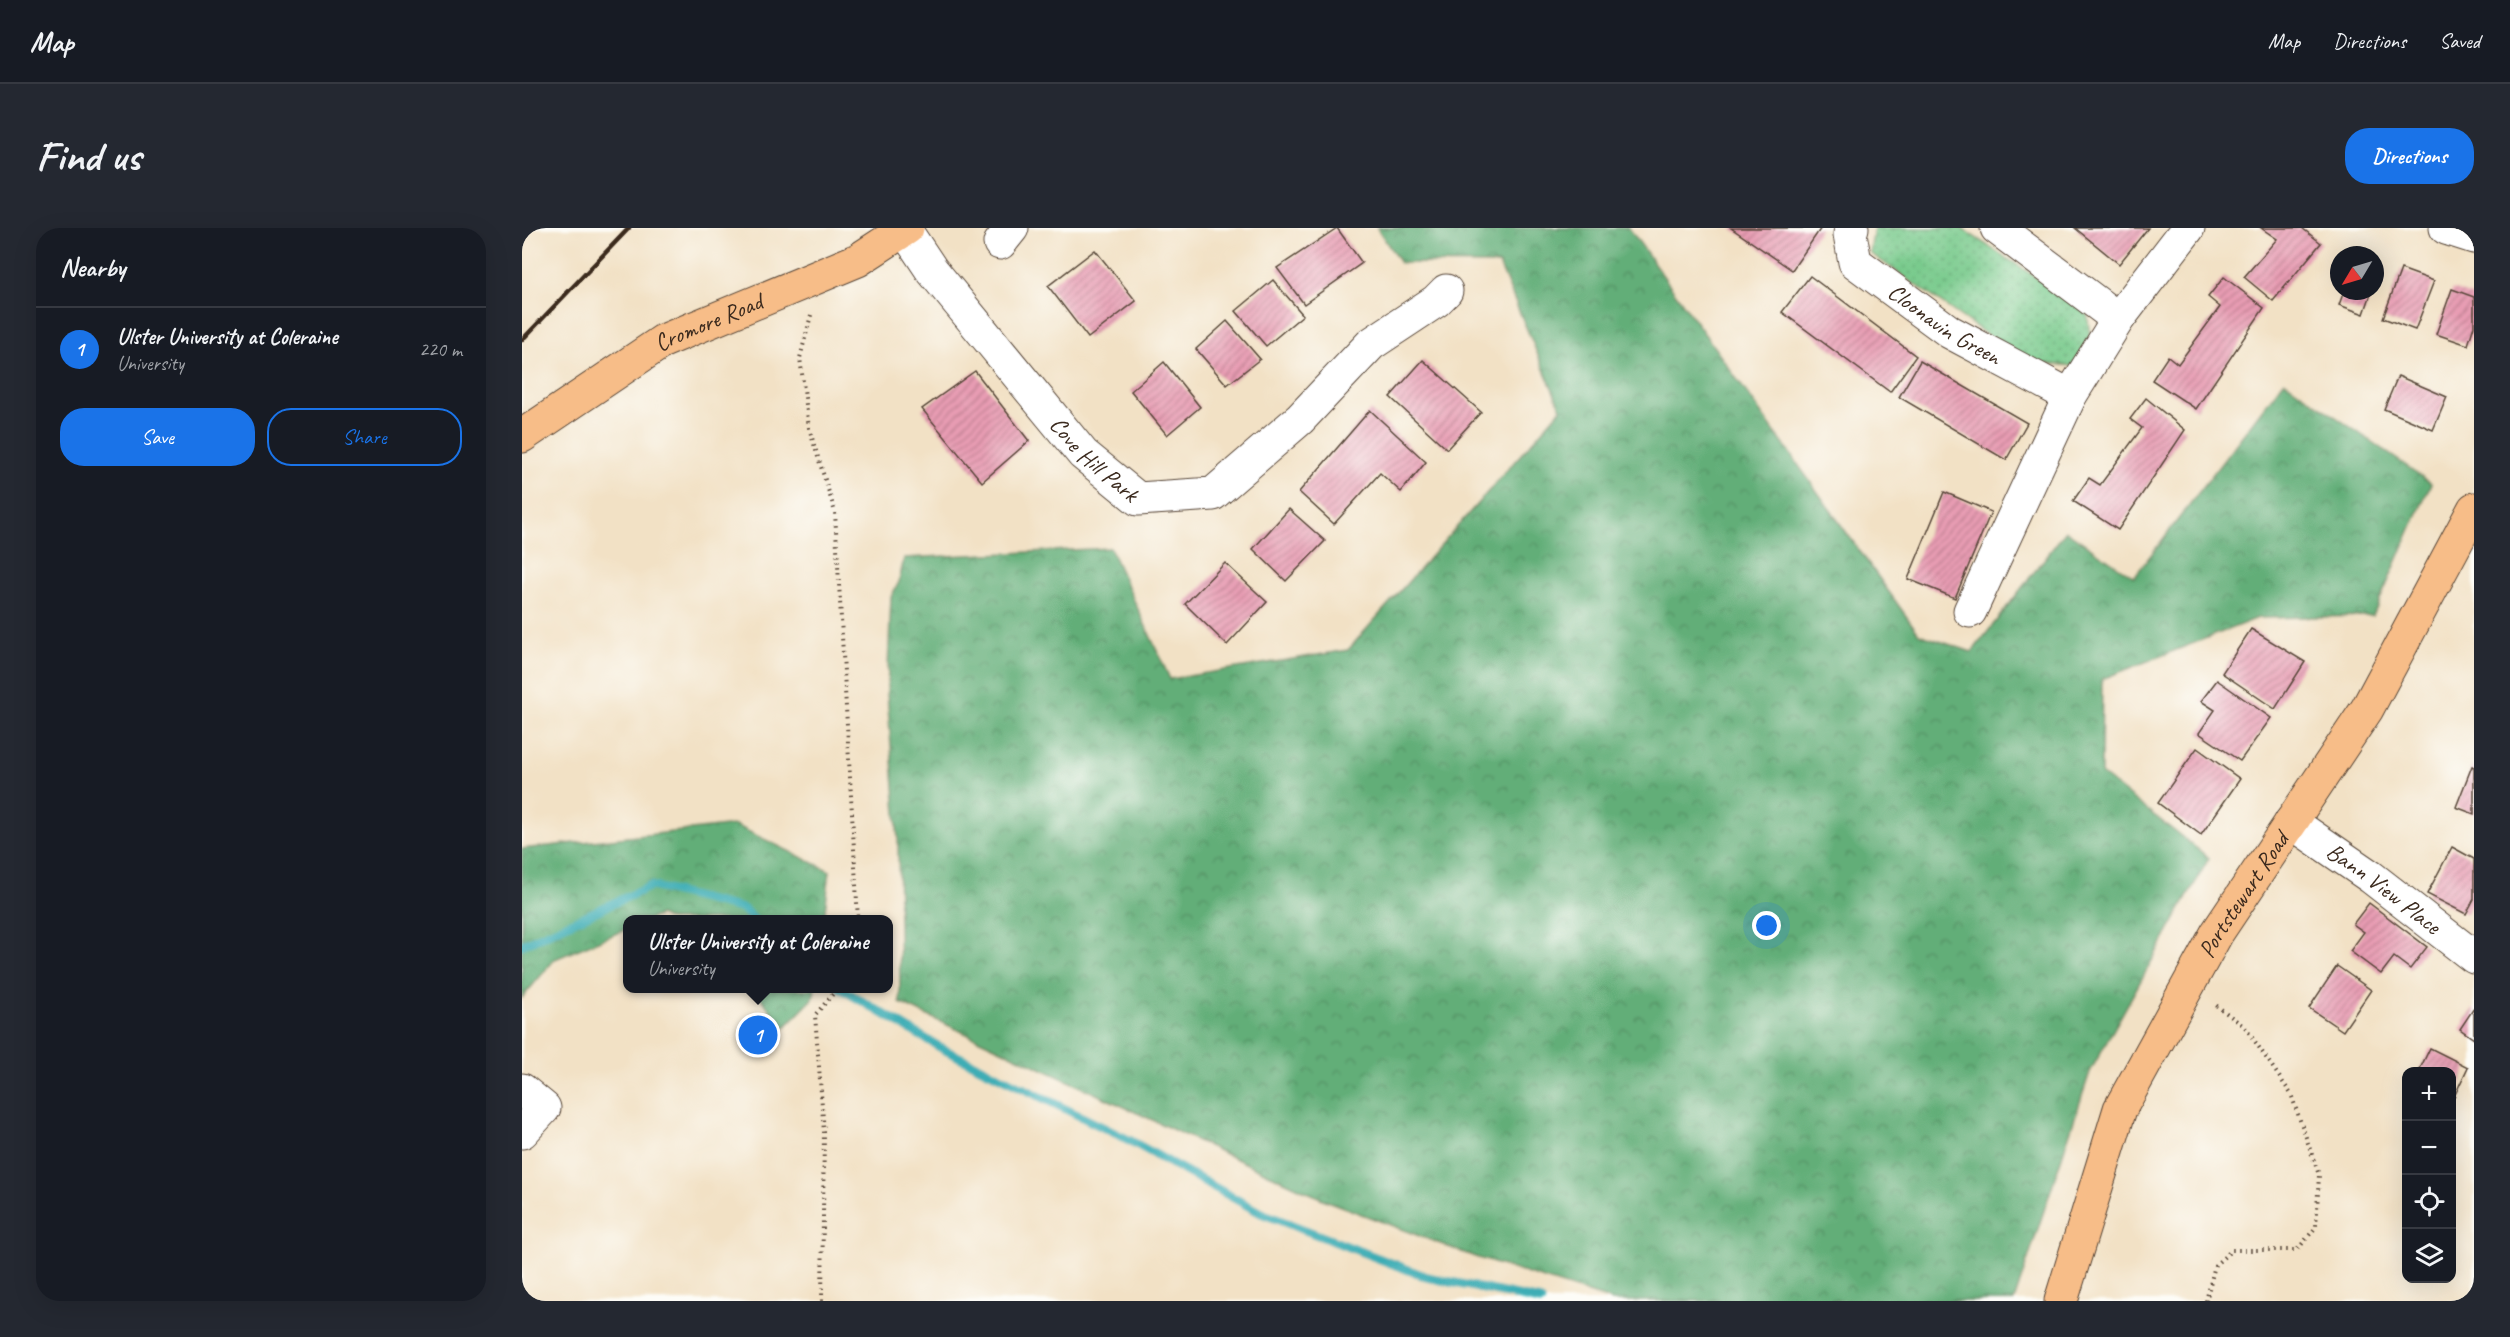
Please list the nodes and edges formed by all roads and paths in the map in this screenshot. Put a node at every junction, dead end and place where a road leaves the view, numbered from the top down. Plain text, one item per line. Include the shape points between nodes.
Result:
1 (1852, 228) edge
2 (1996, 228) edge
3 (2188, 228) edge
4 (2446, 228) edge
5 (906, 229) edge
6 (2474, 237) edge
7 (822, 273) junction
8 (1446, 291) dead end
9 (2118, 319) junction
10 (2070, 396) junction
11 (522, 436) edge
12 (2474, 509) edge
13 (1970, 611) dead end
14 (2291, 822) junction
15 (858, 915) edge
16 (2474, 957) edge
17 (2188, 984) junction
18 (834, 993) edge
19 (522, 1090) edge
20 (522, 1132) edge
21 (822, 1301) edge
22 (2061, 1301) edge
23 (2206, 1301) edge

1 - 10 street, Cloonavin Green via 1855,262 1950,332
2 - 9 street
3 - 9 street
4 - 6 street
5 - 7 main road, Cromore Road via 858,260
5 - 8 street, Cove Hill Park via 931,269 1083,454 1138,499 1213,494 1300,419 1371,344
7 - 11 main road, Cromore Road via 663,341
7 - 15 path via 800,358 809,428 835,512
9 - 10 street
10 - 13 street
12 - 14 main road, Portstewart Road via 2367,709
14 - 16 street, Bann View Place via 2371,877
14 - 17 main road, Portstewart Road
17 - 22 main road, Portstewart Road via 2120,1109
17 - 23 path via 2245,1028 2291,1094 2319,1175 2316,1227 2297,1250 2232,1250 2215,1265
18 - 21 path via 815,1015 824,1132
19 - 20 street via 544,1108

